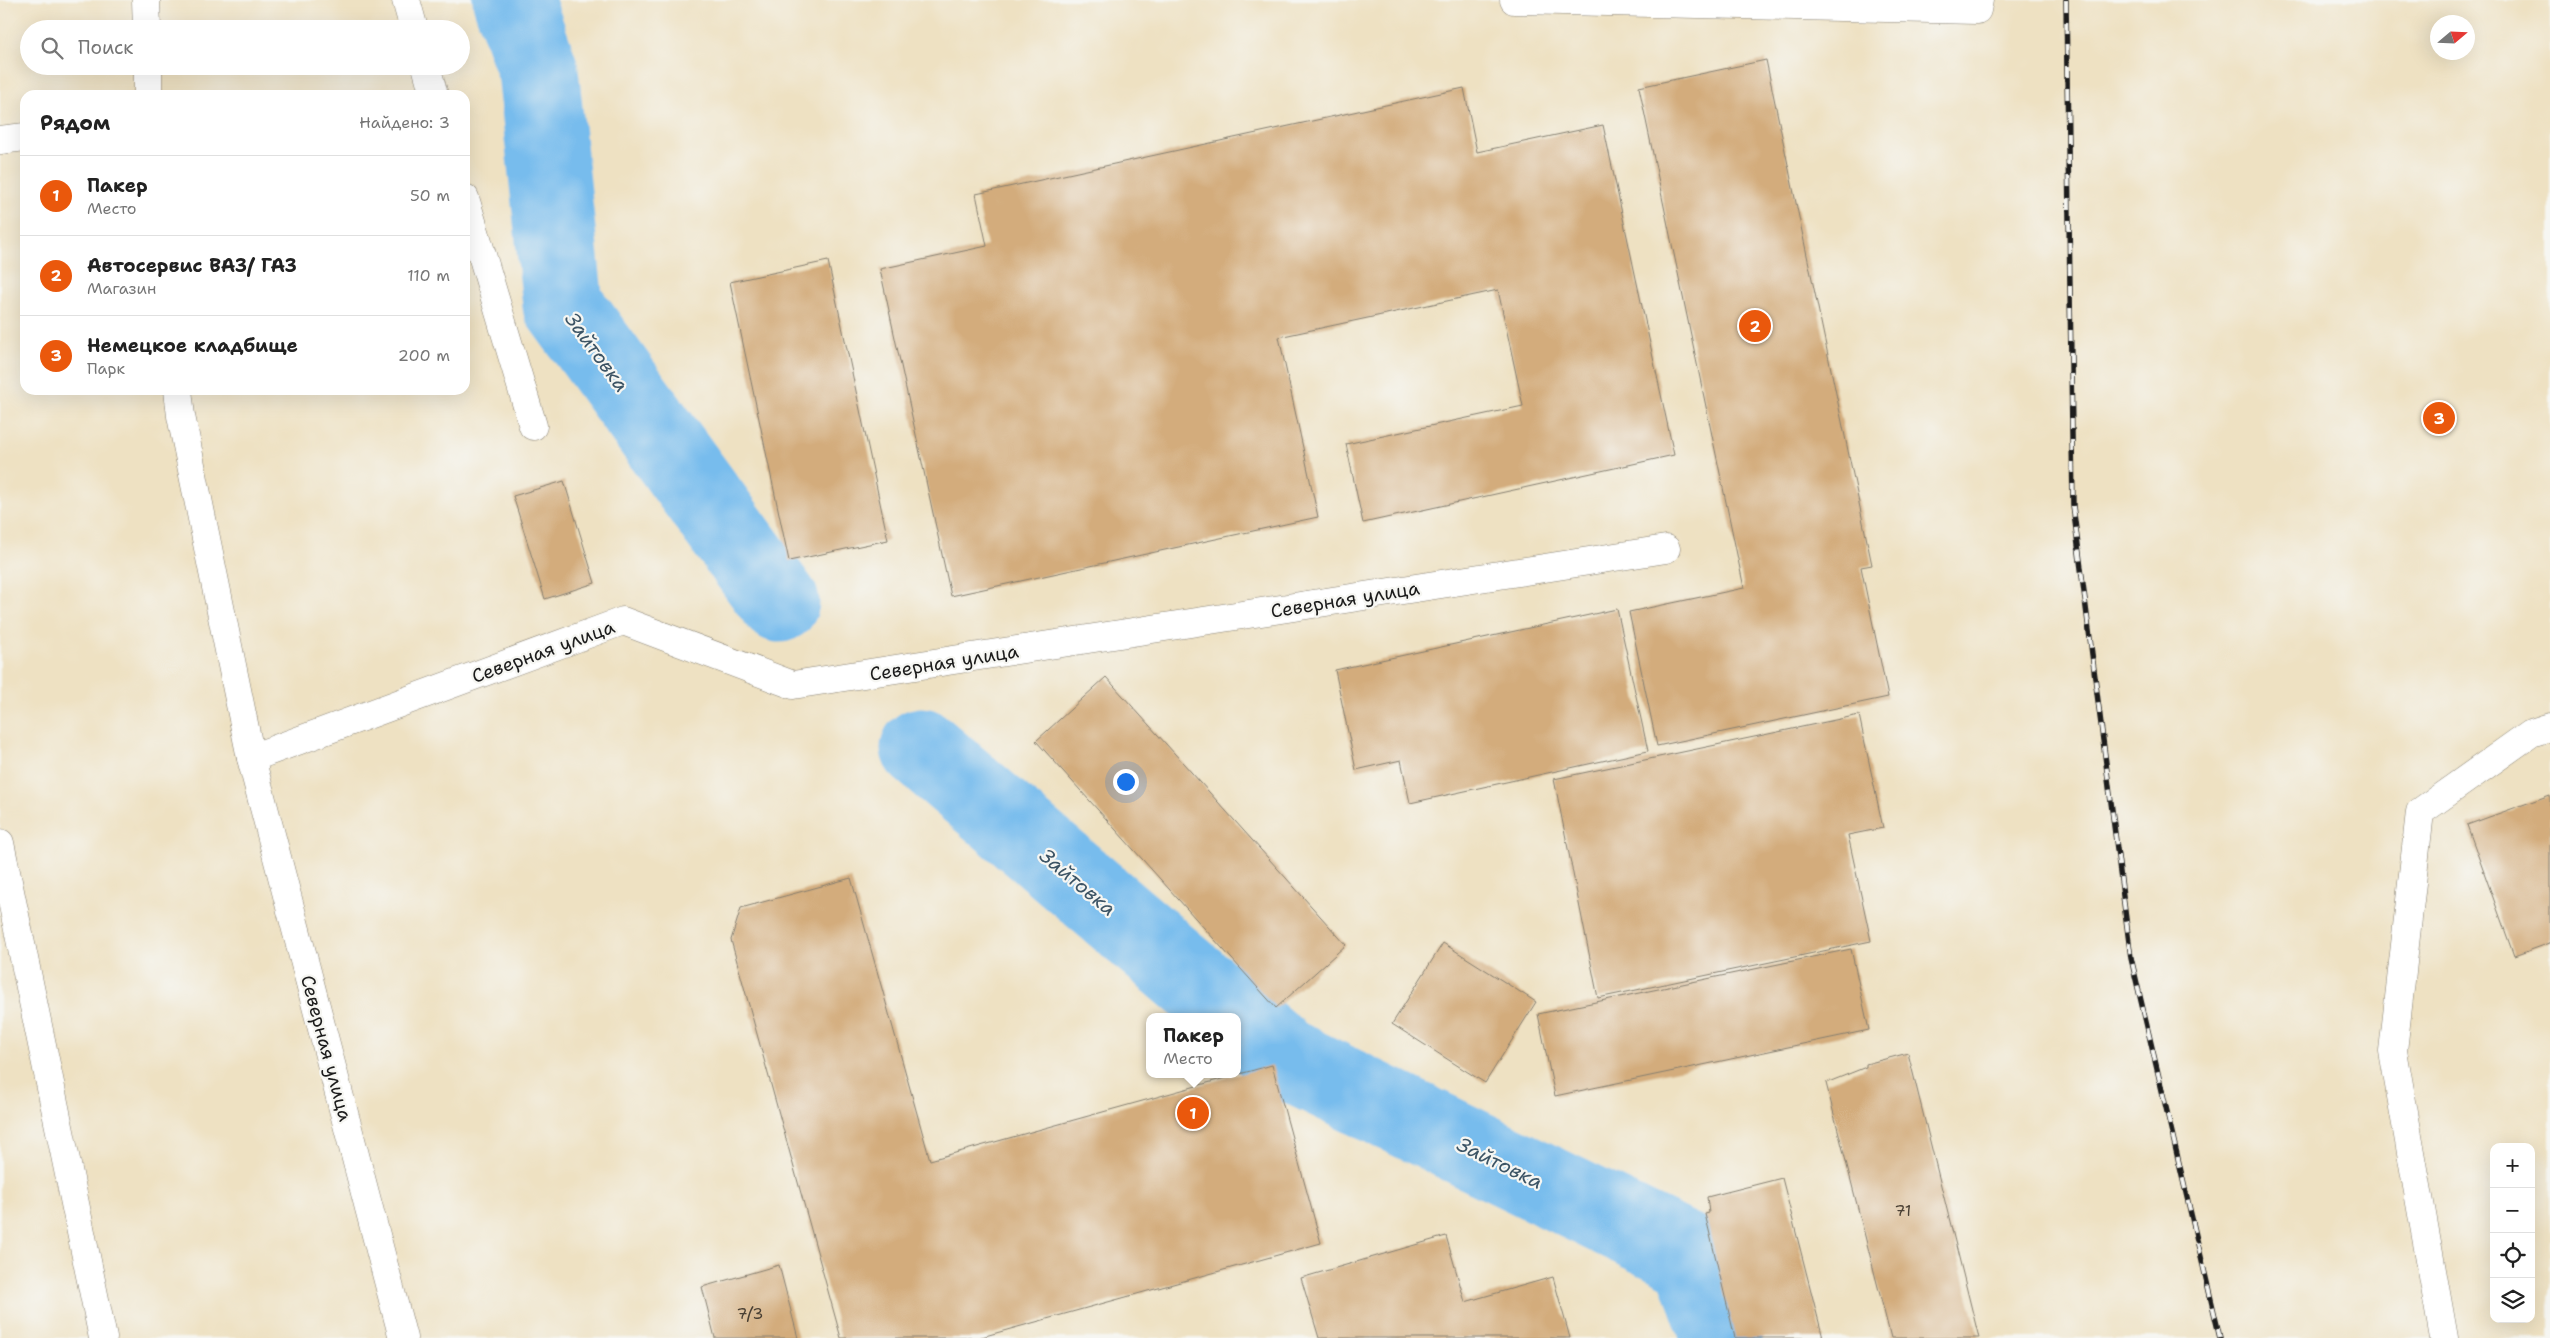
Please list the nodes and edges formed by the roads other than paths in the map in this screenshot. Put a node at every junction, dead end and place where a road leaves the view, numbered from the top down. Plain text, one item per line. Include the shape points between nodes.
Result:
1 (146, 0) edge
2 (406, 0) edge
3 (1514, 0) edge
4 (1979, 0) edge
5 (147, 20) edge
6 (412, 20) edge
7 (148, 75) edge
8 (428, 75) edge
9 (148, 90) edge
10 (433, 90) edge
11 (20, 138) edge
12 (0, 140) edge
13 (470, 215) edge
14 (179, 395) edge
15 (533, 426) dead end
16 (1666, 549) dead end
17 (2550, 727) edge
18 (251, 758) junction
19 (0, 843) edge
20 (103, 1338) edge
21 (403, 1338) edge
22 (2444, 1338) edge

1 - 5 main road
2 - 6 main road
3 - 4 main road via 1977,10
7 - 9 main road
8 - 10 main road
11 - 12 main road
13 - 15 main road
14 - 18 main road, Северная улица
16 - 18 main road, Северная улица via 793,685 623,621
17 - 22 main road via 2531,732 2420,812 2393,1051
18 - 21 main road, Северная улица
19 - 20 main road

